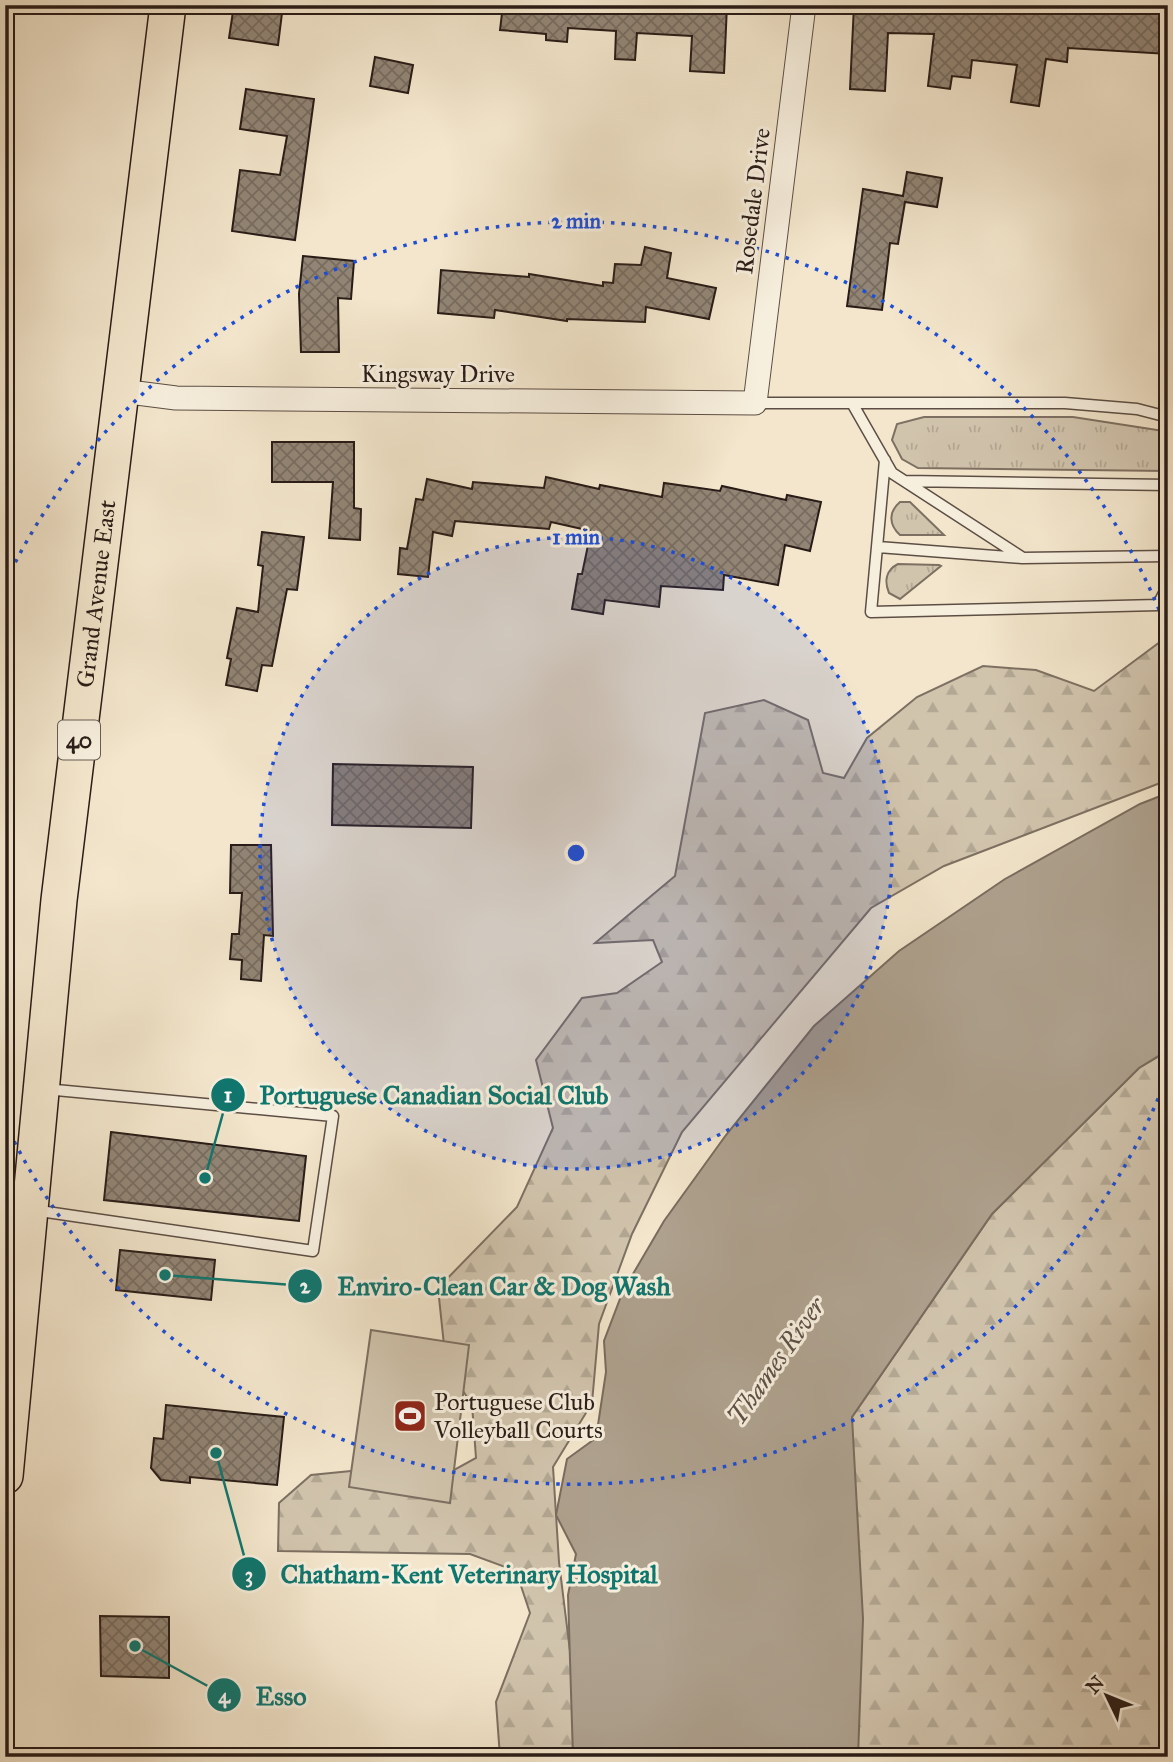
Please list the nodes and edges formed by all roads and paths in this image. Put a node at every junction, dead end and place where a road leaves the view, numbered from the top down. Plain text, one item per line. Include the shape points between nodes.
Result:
1 (168, 5) edge
2 (804, 5) edge
3 (121, 391) junction
4 (755, 403) junction
5 (852, 403) junction
6 (1168, 417) edge
7 (884, 460) junction
8 (905, 481) junction
9 (1168, 485) edge
10 (878, 547) junction
11 (1168, 555) edge
12 (1023, 558) junction
13 (1168, 585) edge
14 (43, 1089) junction
15 (32, 1209) junction
16 (14, 1304) edge
17 (5, 1476) edge

1 - 3 main road, Grand Avenue East / 40
2 - 4 street, Rosedale Drive
3 - 4 street, Kingsway Drive via 176,398
3 - 14 main road, Grand Avenue East / 40 via 60,900
4 - 5 lane
5 - 6 lane via 1065,402
5 - 7 lane
7 - 8 lane via 892,473
7 - 10 lane
8 - 9 lane
8 - 12 lane
10 - 12 lane
10 - 13 lane via 871,612 1158,605
11 - 12 lane
14 - 15 main road, Grand Avenue East / 40
14 - 15 lane via 333,1116 313,1251
15 - 16 main road, Grand Avenue East / 40
16 - 17 main road, Grand Avenue East / 40

